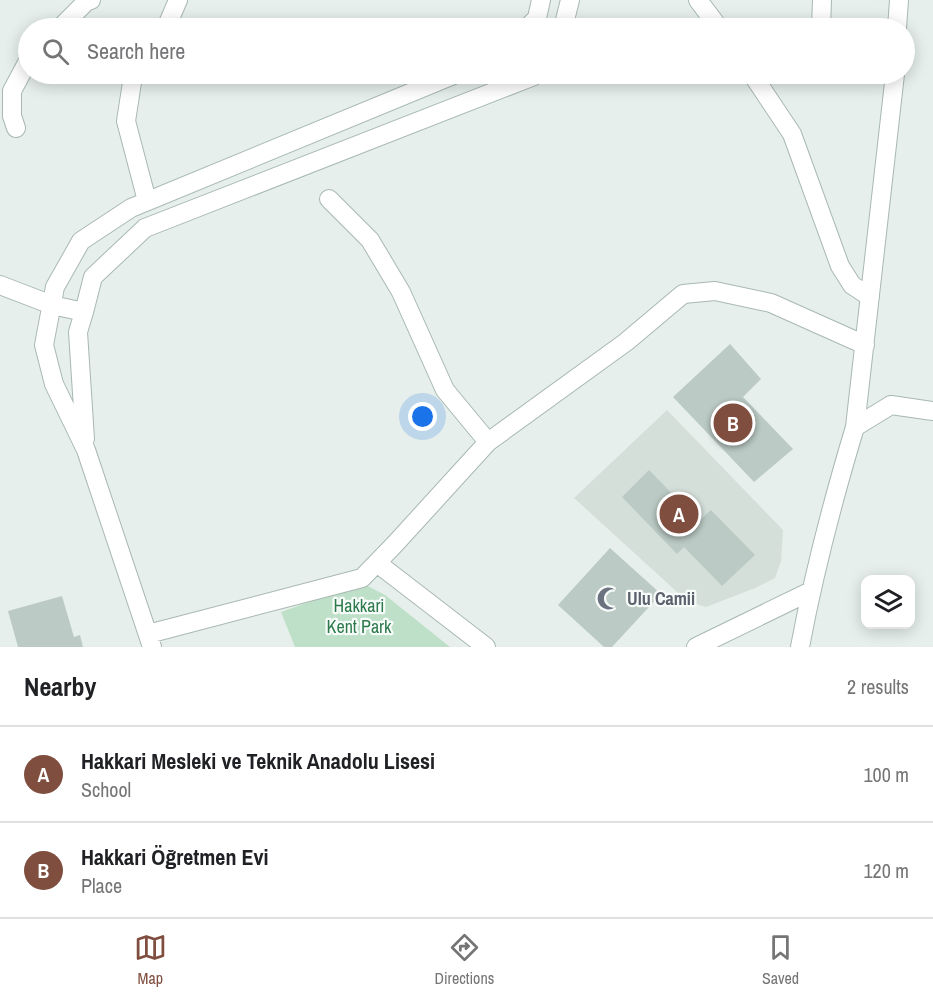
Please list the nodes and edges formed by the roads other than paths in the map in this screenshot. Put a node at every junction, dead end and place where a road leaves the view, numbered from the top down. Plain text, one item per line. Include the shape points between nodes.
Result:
1 (91, 0) edge
2 (178, 0) edge
3 (541, 0) edge
4 (570, 0) edge
5 (698, 0) edge
6 (822, 0) edge
7 (899, 0) edge
8 (70, 18) edge
9 (170, 18) edge
10 (537, 18) edge
11 (566, 18) edge
12 (712, 18) edge
13 (821, 18) edge
14 (898, 18) edge
15 (18, 80) edge
16 (132, 84) edge
17 (432, 84) edge
18 (514, 84) edge
19 (759, 84) edge
20 (894, 84) edge
21 (16, 128) dead end
22 (329, 199) dead end
23 (147, 201) junction
24 (0, 285) edge
25 (870, 297) junction
26 (52, 304) junction
27 (84, 312) junction
28 (865, 345) junction
29 (933, 411) edge
30 (855, 428) junction
31 (488, 442) junction
32 (86, 450) junction
33 (377, 563) junction
34 (811, 591) junction
35 (150, 640) edge
36 (486, 647) edge
37 (696, 647) edge
38 (800, 647) edge

1 - 8 street
2 - 9 street
3 - 10 street
4 - 11 street
5 - 12 street
6 - 13 street
7 - 14 street
15 - 21 street via 12,91
16 - 23 street via 126,121
17 - 23 street
18 - 27 street via 145,228 93,277
19 - 25 street via 792,134 840,266 852,285
20 - 25 street
22 - 31 street via 370,240 401,292 445,390
23 - 26 street via 81,241 56,287
24 - 26 street
25 - 28 street
26 - 27 street
26 - 32 street via 44,345 54,384
27 - 32 street via 78,332
28 - 30 street
28 - 31 street via 771,303 715,291 683,294 626,342
29 - 30 street via 891,405
30 - 34 street
31 - 33 street
32 - 35 street
33 - 35 street via 362,578
33 - 36 street
34 - 37 street
34 - 38 street

